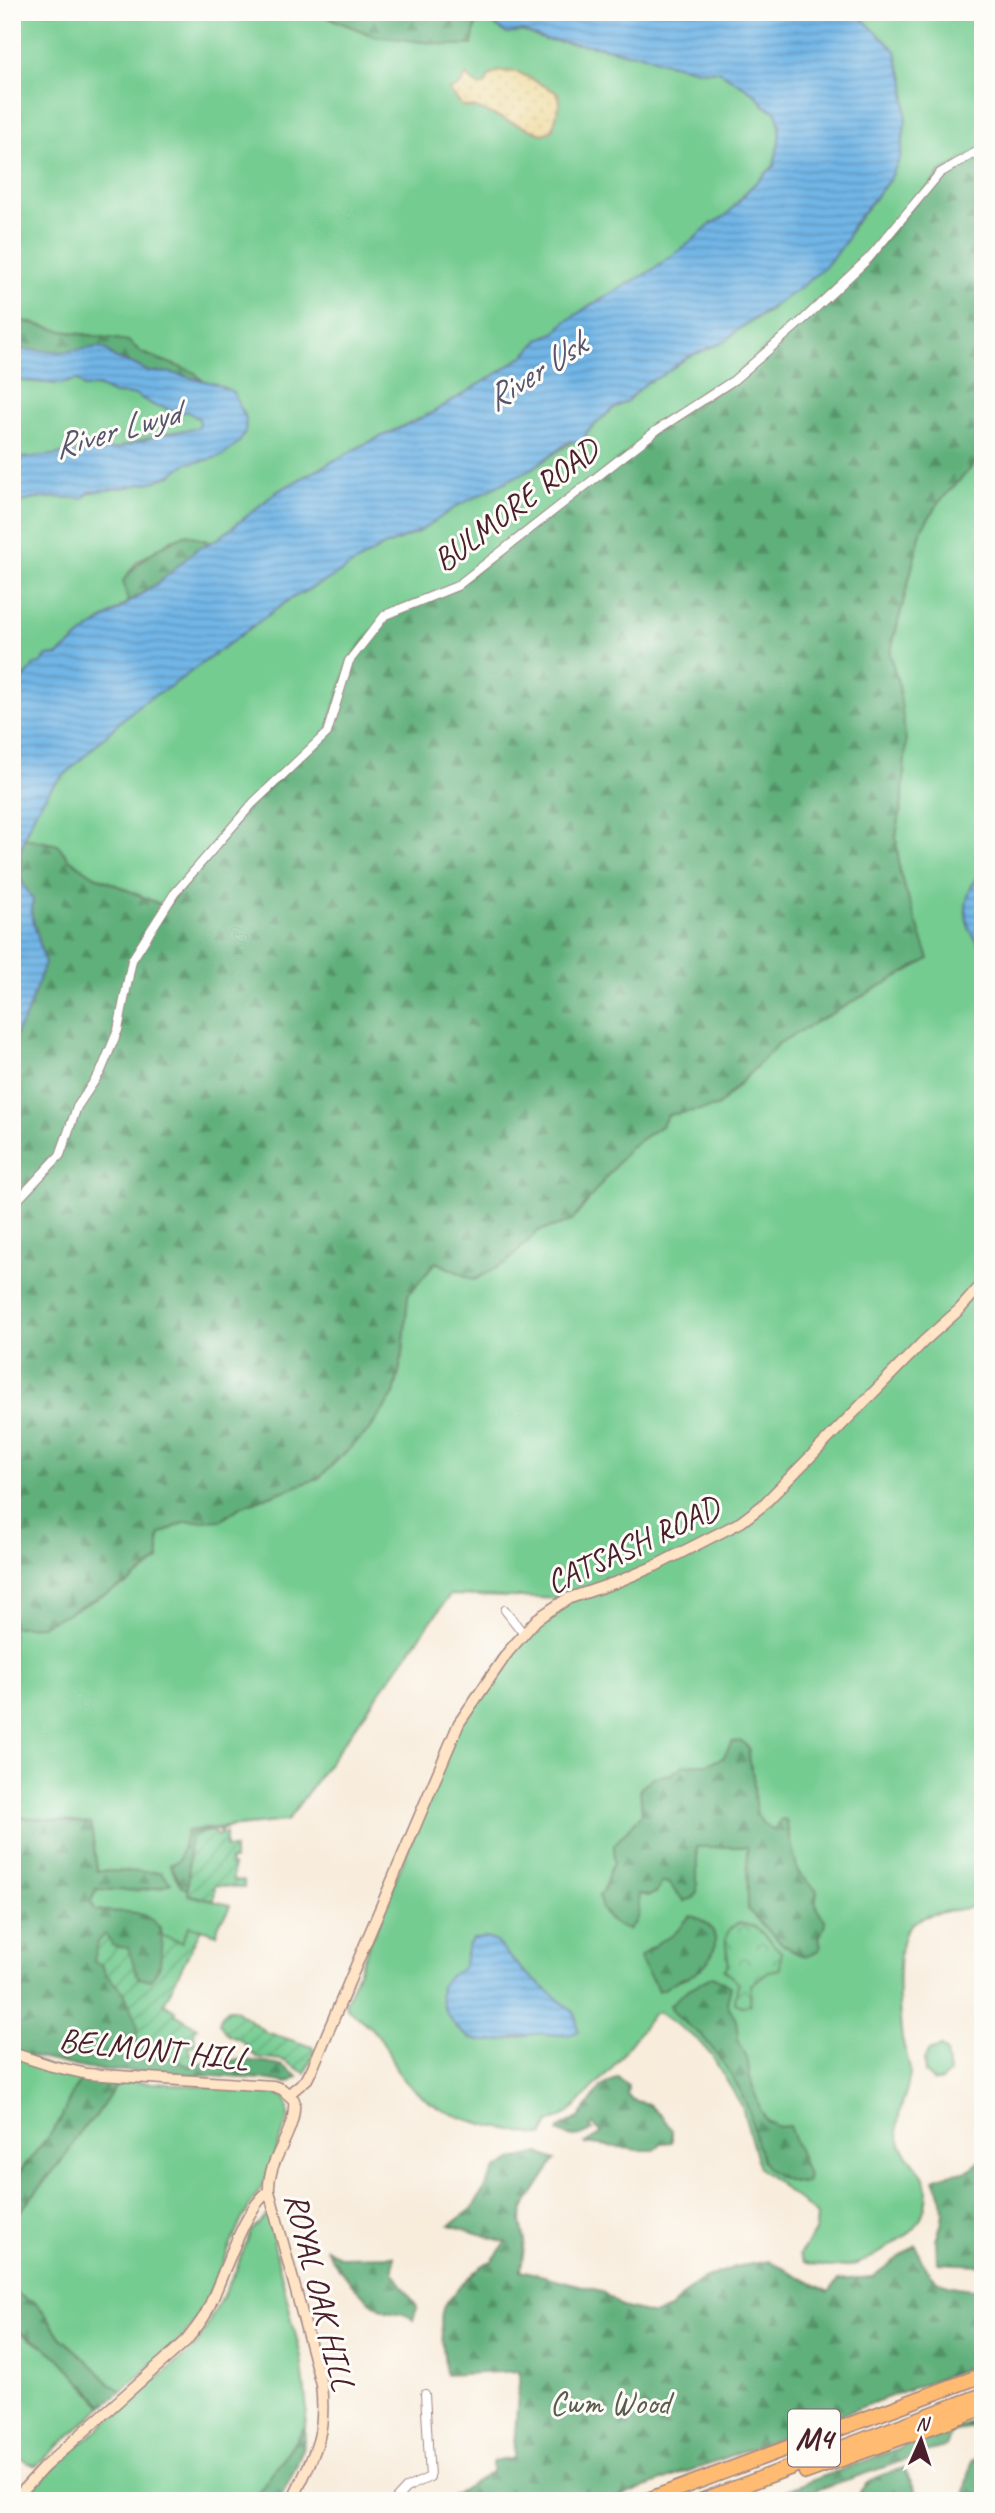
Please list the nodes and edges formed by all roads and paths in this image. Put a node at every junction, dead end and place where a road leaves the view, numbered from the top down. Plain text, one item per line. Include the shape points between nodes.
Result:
1 (983, 148) edge
2 (12, 1206) edge
3 (983, 1283) edge
4 (505, 1610) dead end
5 (523, 1633) junction
6 (12, 2053) edge
7 (289, 2094) junction
8 (269, 2191) junction
9 (983, 2375) edge
10 (425, 2394) dead end
11 (983, 2395) edge
12 (983, 2407) edge
13 (13, 2501) edge
14 (292, 2501) edge
15 (394, 2501) edge
16 (645, 2501) edge
17 (701, 2501) edge
18 (727, 2501) edge

1 - 2 street, BULMORE ROAD via 940,173 869,258 734,380 657,430 457,586 385,615 349,661 327,733 253,803 174,894 132,960 118,1030 101,1071 77,1107 60,1155
3 - 5 street, CATSASH ROAD via 741,1522 655,1566 567,1599
4 - 5 street
5 - 7 street, CATSASH ROAD via 459,1723 313,2067
6 - 7 street, BELMONT HILL via 87,2074 273,2086
7 - 8 street, ROYAL OAK HILL via 295,2110 270,2170
8 - 13 street via 260,2197 245,2223 204,2316 186,2342 44,2467
8 - 14 street, ROYAL OAK HILL via 321,2384 323,2410 320,2442
9 - 16 highway, M4
10 - 15 street via 430,2477 406,2488
11 - 17 highway, M4
12 - 18 highway, M4

